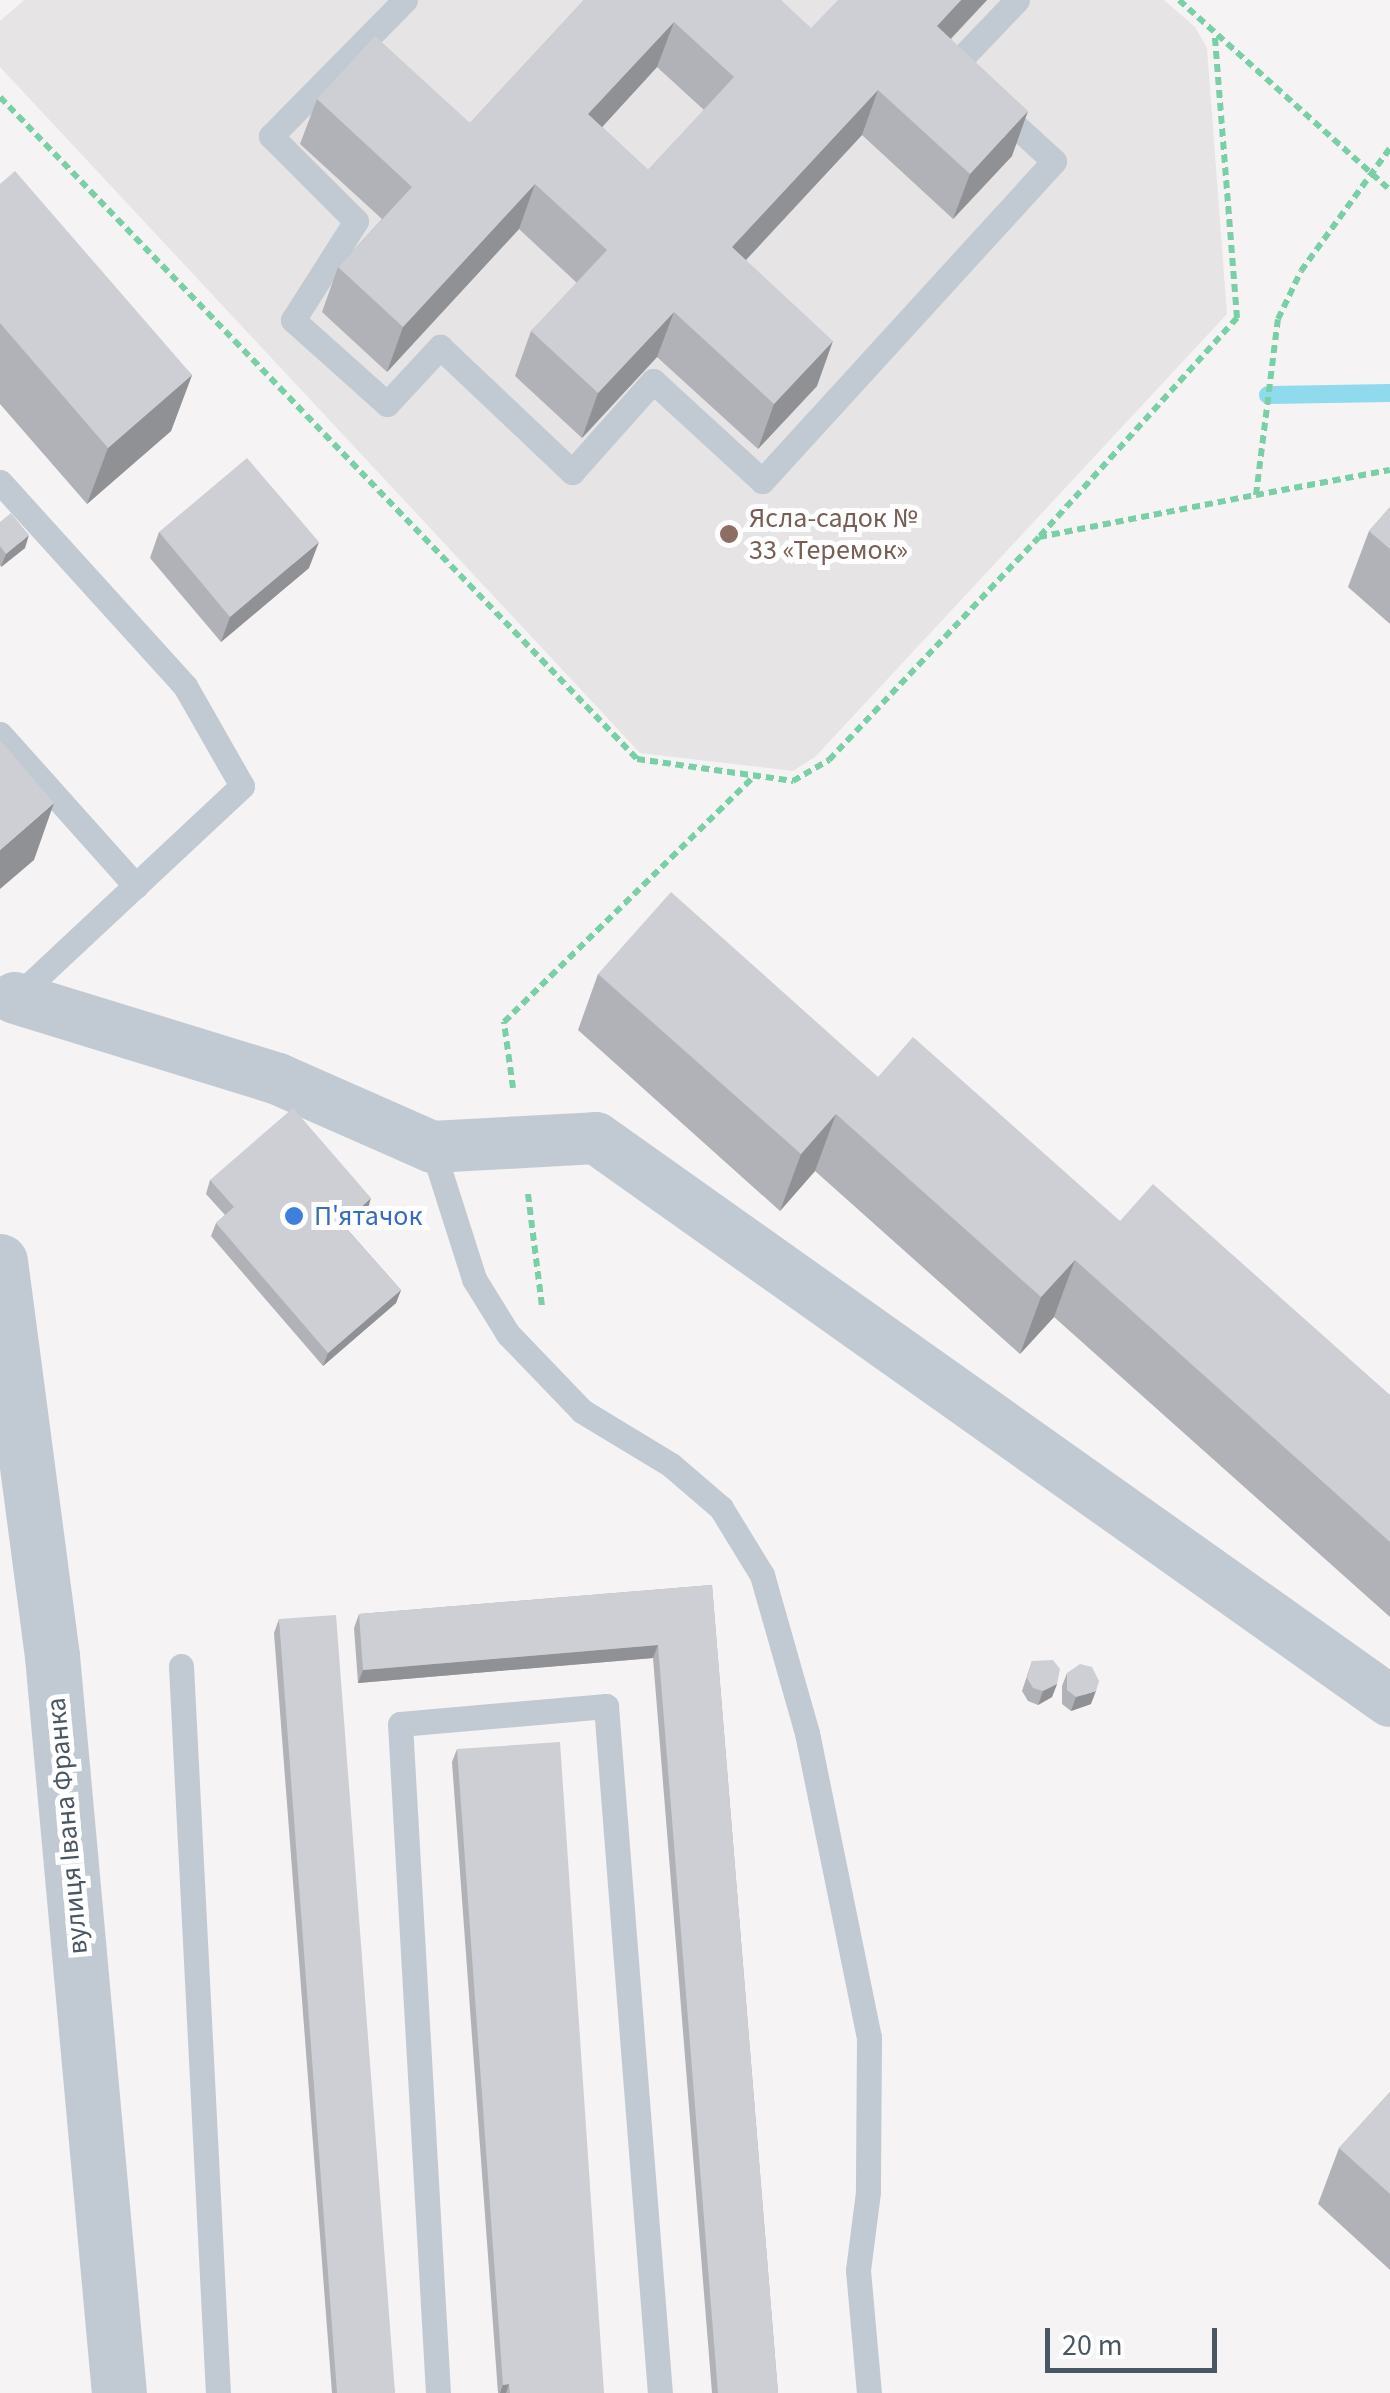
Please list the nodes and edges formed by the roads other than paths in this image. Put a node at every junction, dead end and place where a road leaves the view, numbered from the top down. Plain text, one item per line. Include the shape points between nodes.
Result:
1 (405, 0) edge
2 (1017, 0) edge
3 (0, 482) edge
4 (0, 734) edge
5 (136, 886) junction
6 (8, 1004) edge
7 (432, 1147) junction
8 (0, 1261) edge
9 (182, 1666) dead end
10 (1390, 1702) edge
11 (119, 2393) edge
12 (218, 2393) edge
13 (438, 2393) edge
14 (660, 2393) edge
15 (869, 2393) edge

1 - 2 lane via 271,136 356,221 292,320 387,404 440,347 572,472 653,381 762,481 1054,161 952,68
3 - 5 lane via 184,686 242,786
4 - 5 lane
5 - 6 lane
6 - 7 street via 278,1080
7 - 10 street via 596,1138
7 - 15 lane via 474,1278 508,1334 552,1386 722,1508 762,1575 807,1733 869,2037 868,2192 858,2270
8 - 11 street, вулиця Івана Франка via 52,1656
9 - 12 lane
13 - 14 lane via 400,1724 606,1706

